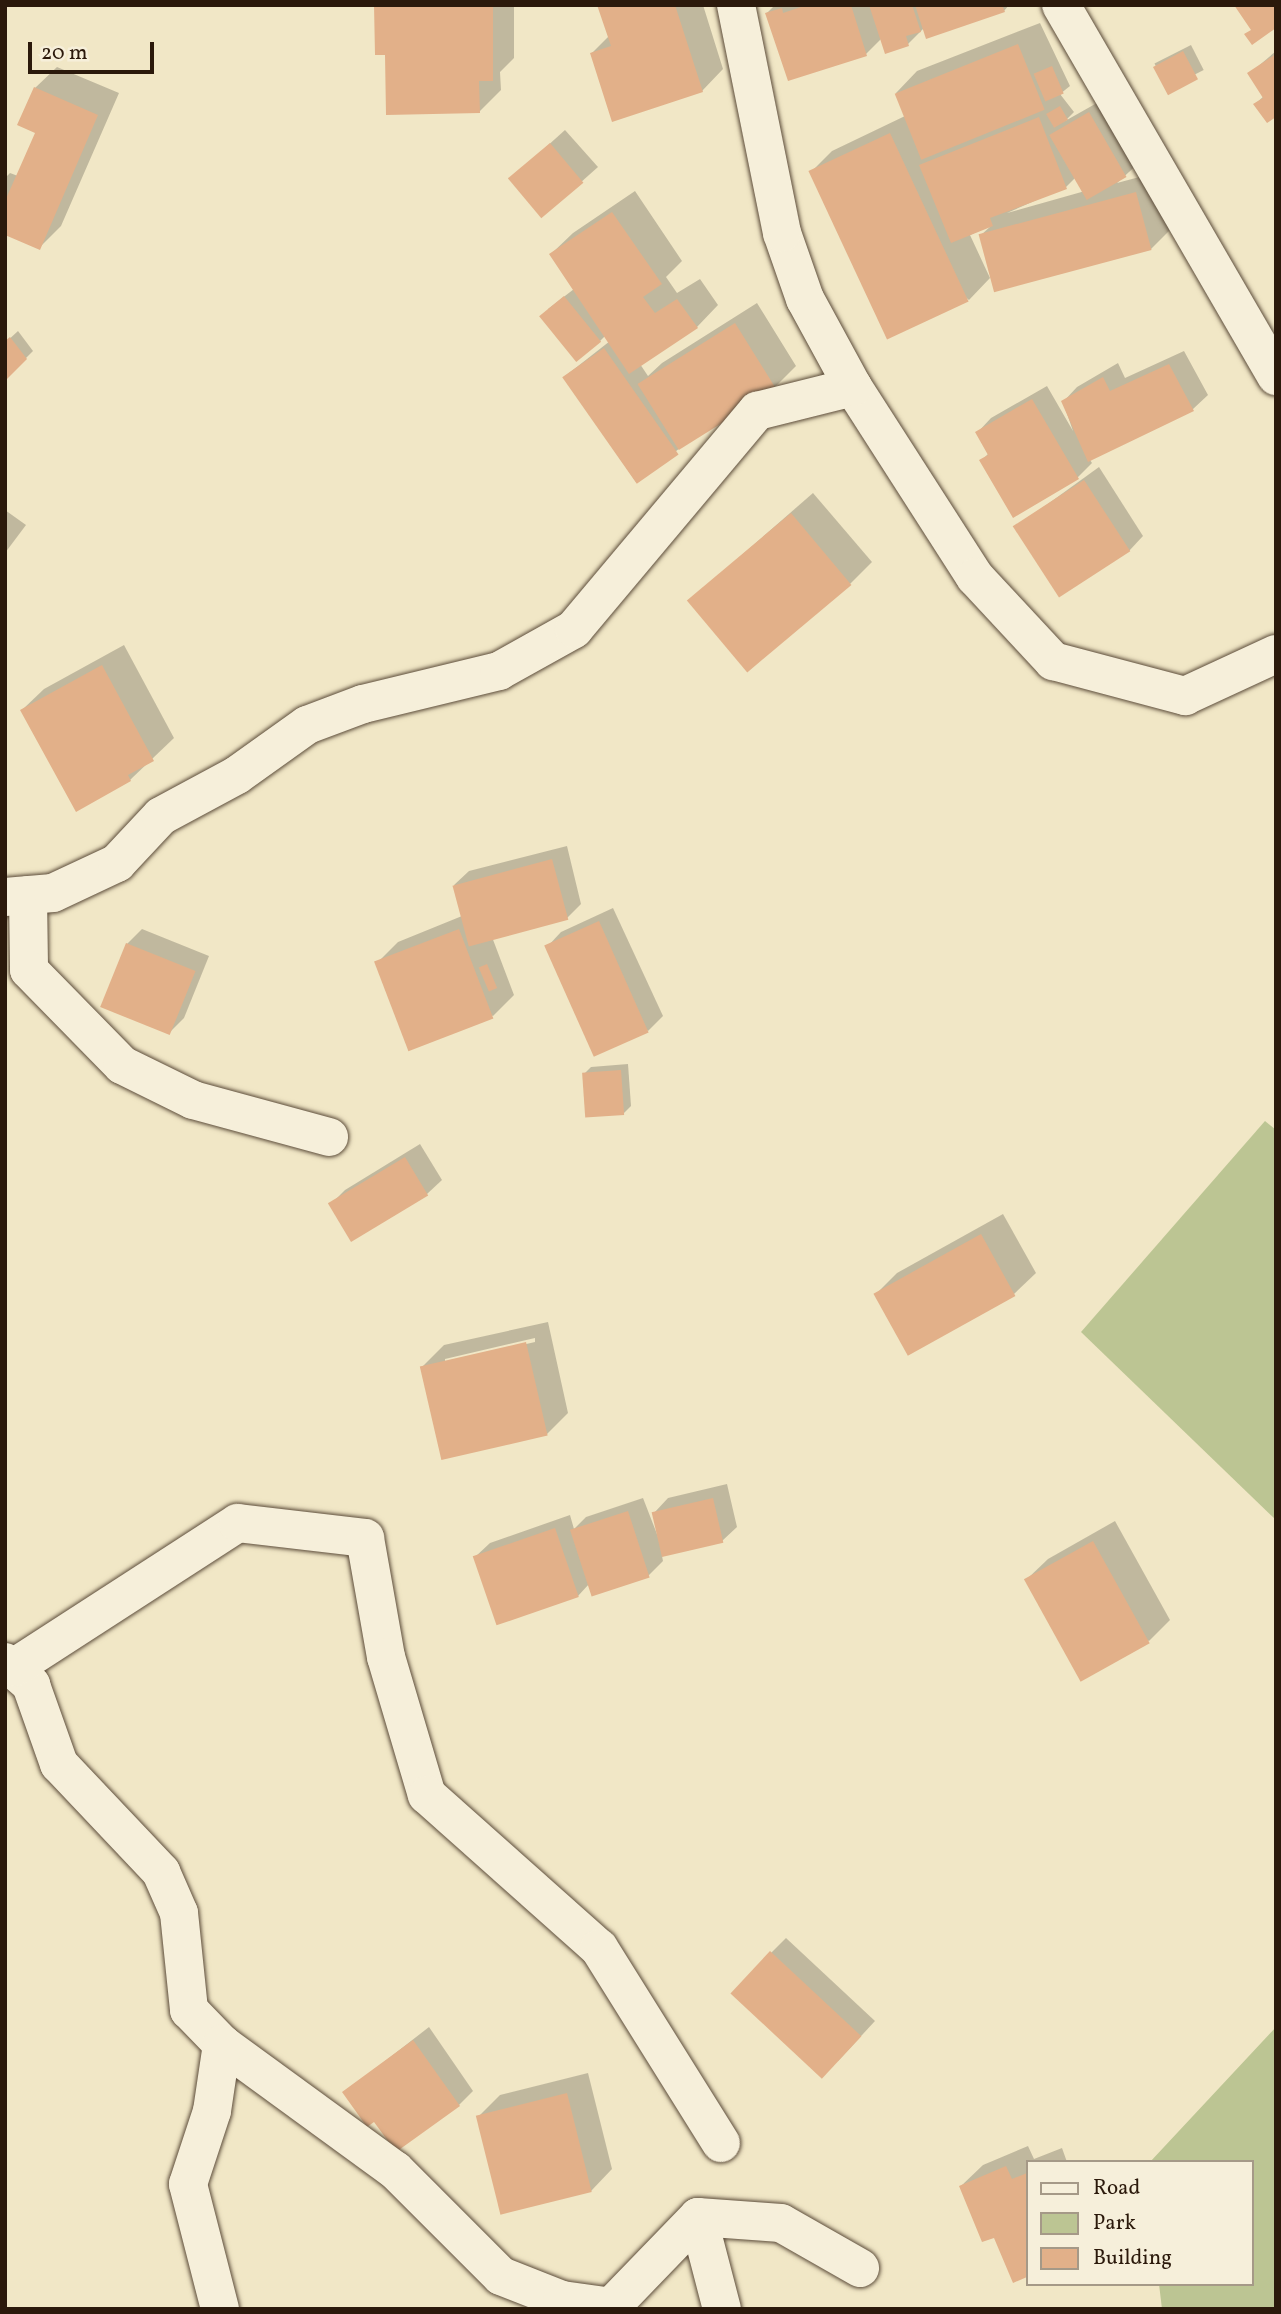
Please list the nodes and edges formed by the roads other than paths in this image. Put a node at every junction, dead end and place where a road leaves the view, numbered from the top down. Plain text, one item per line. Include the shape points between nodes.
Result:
1 (736, 5) edge
2 (1061, 5) edge
3 (1276, 376) edge
4 (853, 387) junction
5 (1276, 654) edge
6 (17, 896) edge
7 (329, 1137) dead end
8 (10, 1664) edge
9 (222, 2044) junction
10 (721, 2143) dead end
11 (698, 2217) junction
12 (860, 2268) dead end
13 (220, 2309) edge
14 (722, 2309) edge

1 - 4 street via 782,233 805,299
2 - 3 street
4 - 5 street via 975,577 1054,661 1185,696
4 - 6 street via 757,411 574,629 499,671 363,704 307,725 237,775 161,816 117,863 52,894
6 - 7 street via 29,970 122,1065 193,1100
8 - 9 street via 31,1685 59,1764 161,1871 179,1913 189,2010
8 - 10 street via 238,1524 365,1538 386,1657 428,1795 600,1948
9 - 11 street via 395,2170 501,2276 562,2300 611,2307
9 - 13 street via 212,2111 188,2184
11 - 12 street via 781,2223
11 - 14 street

